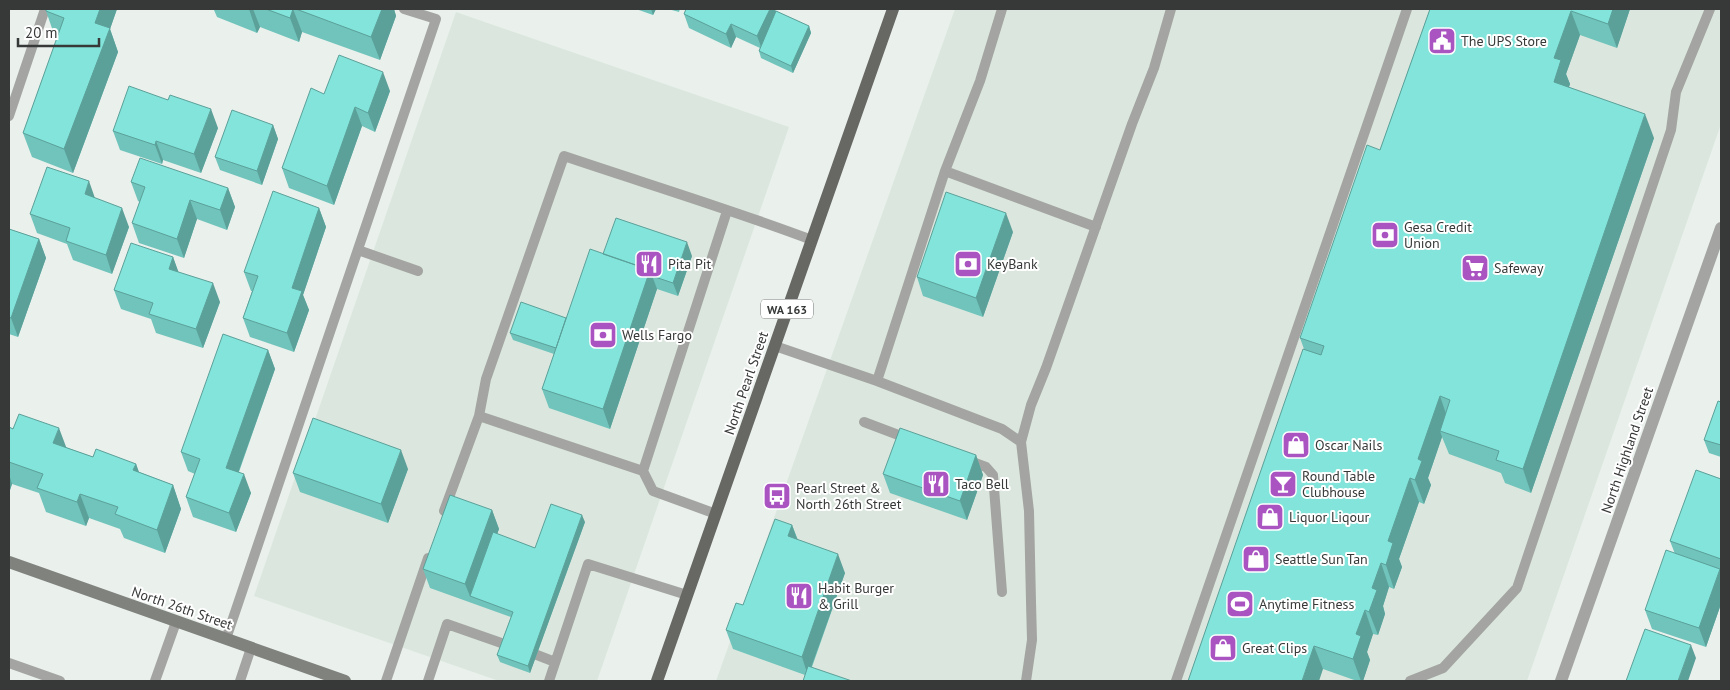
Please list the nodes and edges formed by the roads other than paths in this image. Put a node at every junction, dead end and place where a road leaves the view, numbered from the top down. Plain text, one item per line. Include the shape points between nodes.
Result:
1 (45, 9) edge
2 (404, 9) edge
3 (893, 9) edge
4 (1002, 9) edge
5 (1171, 9) edge
6 (1407, 9) edge
7 (1710, 9) edge
8 (9, 116) edge
9 (946, 171) junction
10 (727, 211) junction
11 (1096, 227) junction
12 (1721, 228) edge
13 (812, 240) junction
14 (358, 250) junction
15 (418, 272) dead end
16 (775, 346) junction
17 (877, 381) junction
18 (479, 416) junction
19 (864, 422) dead end
20 (916, 441) edge
21 (1021, 442) junction
22 (960, 457) edge
23 (643, 471) junction
24 (716, 514) junction
25 (441, 520) edge
26 (432, 547) edge
27 (9, 562) edge
28 (1002, 592) dead end
29 (687, 595) junction
30 (176, 622) junction
31 (226, 639) junction
32 (506, 645) edge
33 (251, 648) junction
34 (537, 655) dead end
35 (9, 662) edge
36 (555, 662) junction
37 (60, 681) edge
38 (155, 681) edge
39 (240, 681) edge
40 (345, 681) edge
41 (386, 681) edge
42 (428, 681) edge
43 (549, 681) edge
44 (657, 681) edge
45 (1026, 681) edge
46 (1176, 681) edge
47 (1410, 681) edge
48 (1561, 681) edge

1 - 8 lane
2 - 14 lane via 436,19
3 - 13 main road, North Pearl Street / WA 163
4 - 9 lane via 980,82
5 - 11 lane via 1154,68
6 - 46 lane
7 - 47 lane via 1676,92 1671,130 1517,588 1443,668
9 - 11 lane
9 - 17 lane
10 - 13 lane
10 - 18 lane via 564,156 486,378
10 - 23 lane
11 - 21 lane via 1031,405
12 - 48 street, North Highland Street
13 - 16 main road, North Pearl Street / WA 163
14 - 15 lane
14 - 31 lane
16 - 17 lane
16 - 24 main road, North Pearl Street / WA 163
17 - 21 lane via 1002,429
18 - 23 lane
18 - 25 lane
19 - 20 lane
21 - 45 lane via 1029,510 1031,583 1032,640
22 - 28 lane via 986,467 994,475
23 - 24 lane via 653,491
24 - 29 main road, North Pearl Street / WA 163
26 - 41 lane
27 - 30 street, North 26th Street
29 - 36 lane via 588,564
29 - 44 main road, North Pearl Street / WA 163
30 - 31 street, North 26th Street
30 - 38 lane
31 - 33 street, North 26th Street
32 - 42 lane via 447,624
33 - 39 lane
33 - 40 street, North 26th Street
34 - 36 lane
35 - 37 lane
36 - 43 lane

